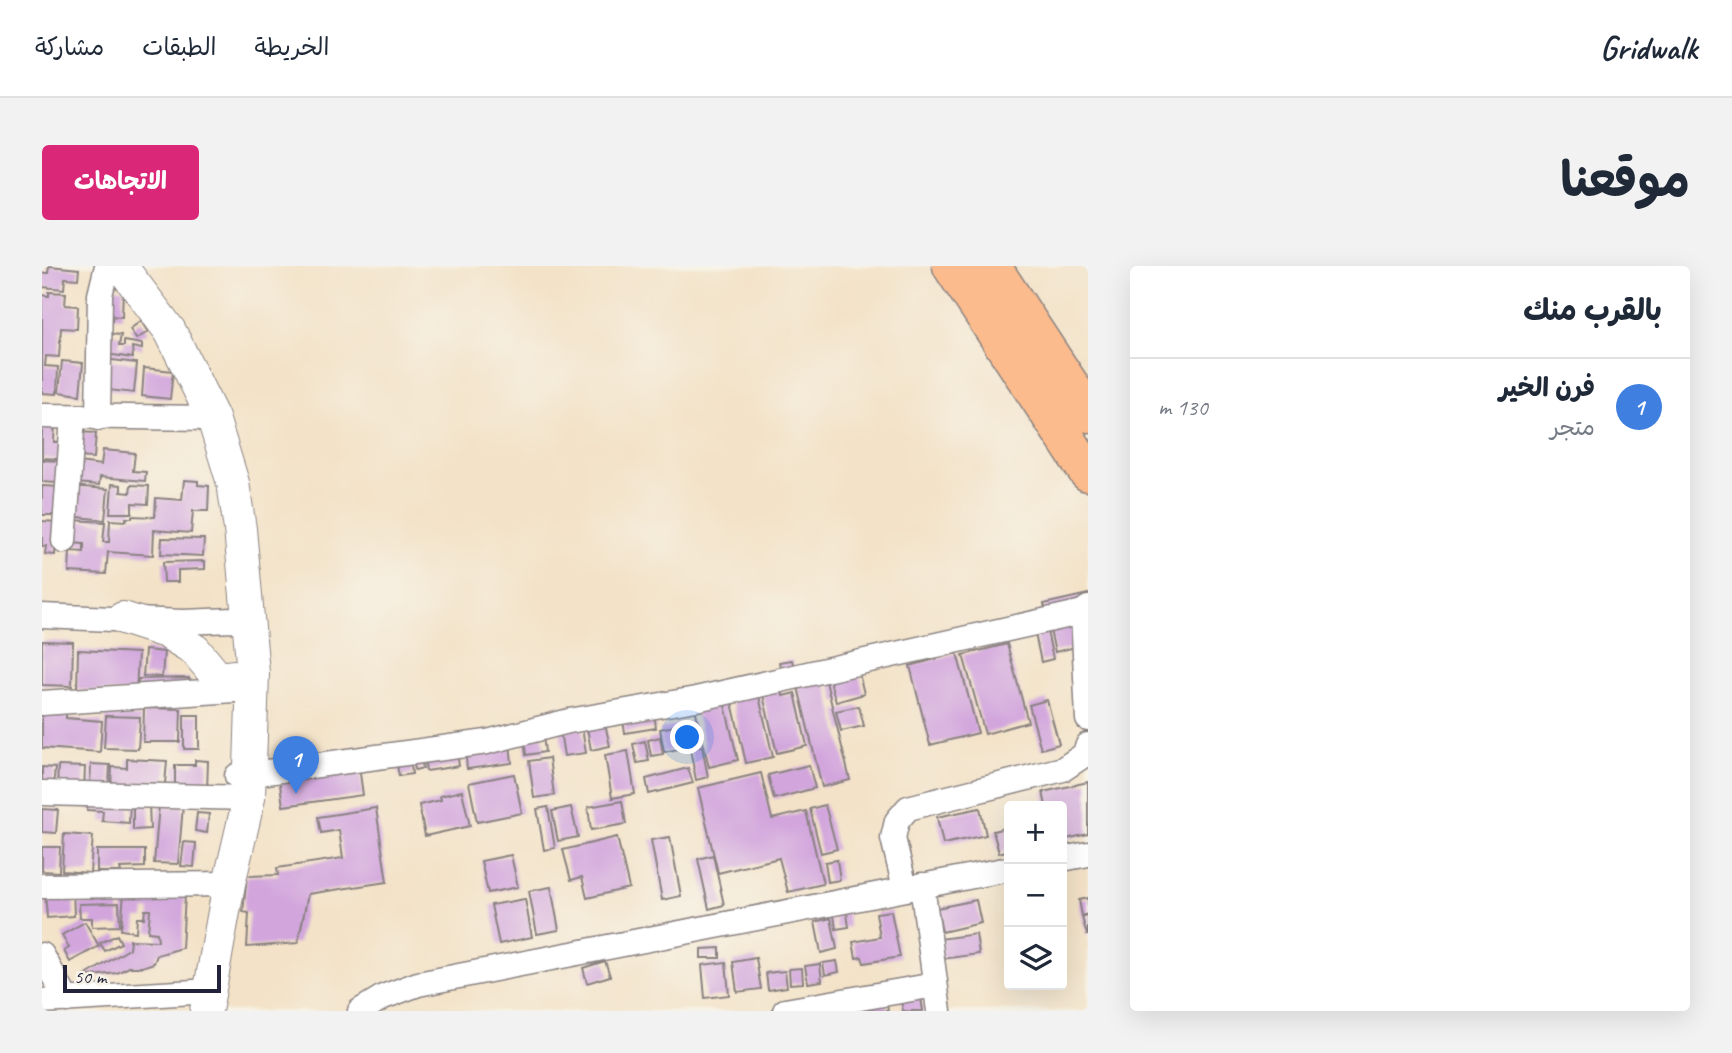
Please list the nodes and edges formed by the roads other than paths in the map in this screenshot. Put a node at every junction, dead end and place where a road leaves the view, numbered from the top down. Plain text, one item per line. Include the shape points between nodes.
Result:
1 (107, 266) edge
2 (121, 266) edge
3 (952, 266) edge
4 (991, 266) edge
5 (1088, 413) edge
6 (42, 416) edge
7 (73, 417) junction
8 (98, 418) junction
9 (213, 418) junction
10 (1088, 472) edge
11 (64, 541) dead end
12 (1086, 611) edge
13 (42, 616) edge
14 (123, 618) junction
15 (241, 621) junction
16 (234, 683) junction
17 (42, 703) edge
18 (1088, 719) edge
19 (1088, 745) edge
20 (244, 786) junction
21 (42, 793) edge
22 (1088, 854) edge
23 (1067, 858) edge
24 (1004, 870) edge
25 (229, 884) junction
26 (42, 886) edge
27 (914, 887) junction
28 (42, 955) edge
29 (936, 985) junction
30 (67, 1000) junction
31 (42, 1001) edge
32 (208, 1001) edge
33 (360, 1011) edge
34 (785, 1011) edge
35 (939, 1011) edge

1 - 8 street via 100,295
2 - 9 street via 170,331
3 - 10 highway
4 - 5 highway
6 - 7 street
7 - 8 street
7 - 11 street
8 - 9 street
9 - 15 street via 233,483 244,567
12 - 18 street
12 - 20 street via 696,699
13 - 14 street
14 - 15 street
14 - 16 street via 166,632 195,650 218,678
15 - 16 street
15 - 20 street via 253,673
16 - 17 street
16 - 20 street
19 - 27 street via 1084,755 1063,769 908,808 897,821 893,838
20 - 21 street
20 - 25 street
22 - 23 street
24 - 27 street
25 - 26 street
25 - 32 street
27 - 29 street
27 - 33 street via 418,984
28 - 30 street
29 - 34 street
29 - 35 street
30 - 31 street
30 - 32 street

